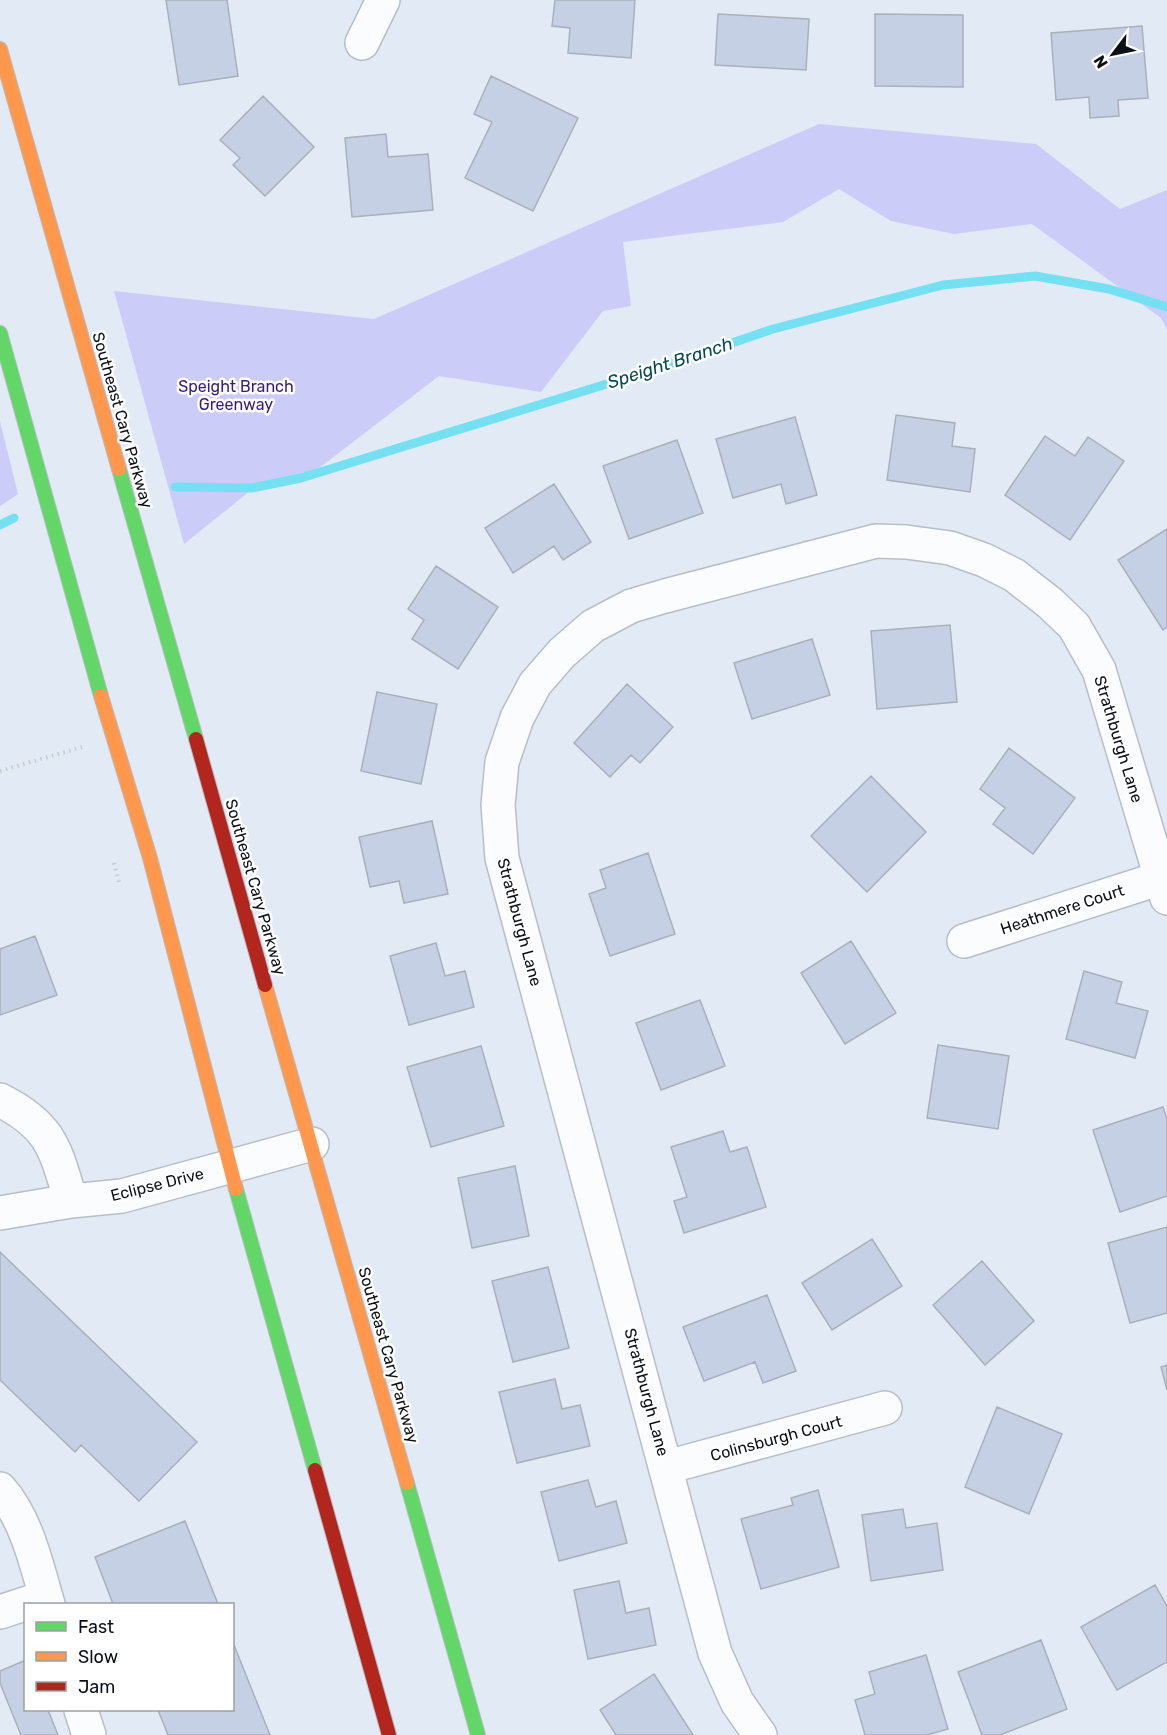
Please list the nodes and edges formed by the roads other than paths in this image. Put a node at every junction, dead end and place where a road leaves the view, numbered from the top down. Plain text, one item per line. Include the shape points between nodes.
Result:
1 (383, 0) edge
2 (362, 43) dead end
3 (0, 49) edge
4 (0, 333) edge
5 (1164, 888) edge
6 (964, 941) dead end
7 (0, 1100) edge
8 (312, 1144) junction
9 (230, 1166) junction
10 (70, 1201) junction
11 (0, 1213) edge
12 (885, 1408) dead end
13 (667, 1467) junction
14 (0, 1489) edge
15 (47, 1601) edge
16 (24, 1606) edge
17 (0, 1612) edge
18 (81, 1711) edge
19 (88, 1735) edge
20 (389, 1735) edge
21 (478, 1735) edge
22 (760, 1735) edge

1 - 2 street
3 - 8 main road, Southeast Cary Parkway
4 - 9 main road via 113,740 150,858
5 - 6 street, Heathmere Court
5 - 13 street, Strathburgh Lane via 1099,670 1074,626 1014,575 950,548 876,541 631,606 593,626 542,676 516,718 502,762 498,805 502,858
7 - 10 street via 24,1112 55,1147
8 - 9 street, Eclipse Drive
8 - 21 main road, Southeast Cary Parkway
9 - 10 street, Eclipse Drive via 122,1196
9 - 20 main road
10 - 11 street, Eclipse Drive
12 - 13 street, Colinsburgh Court
13 - 22 street, Strathburgh Lane via 715,1653 737,1702
14 - 15 street via 23,1527
16 - 17 street
18 - 19 street

